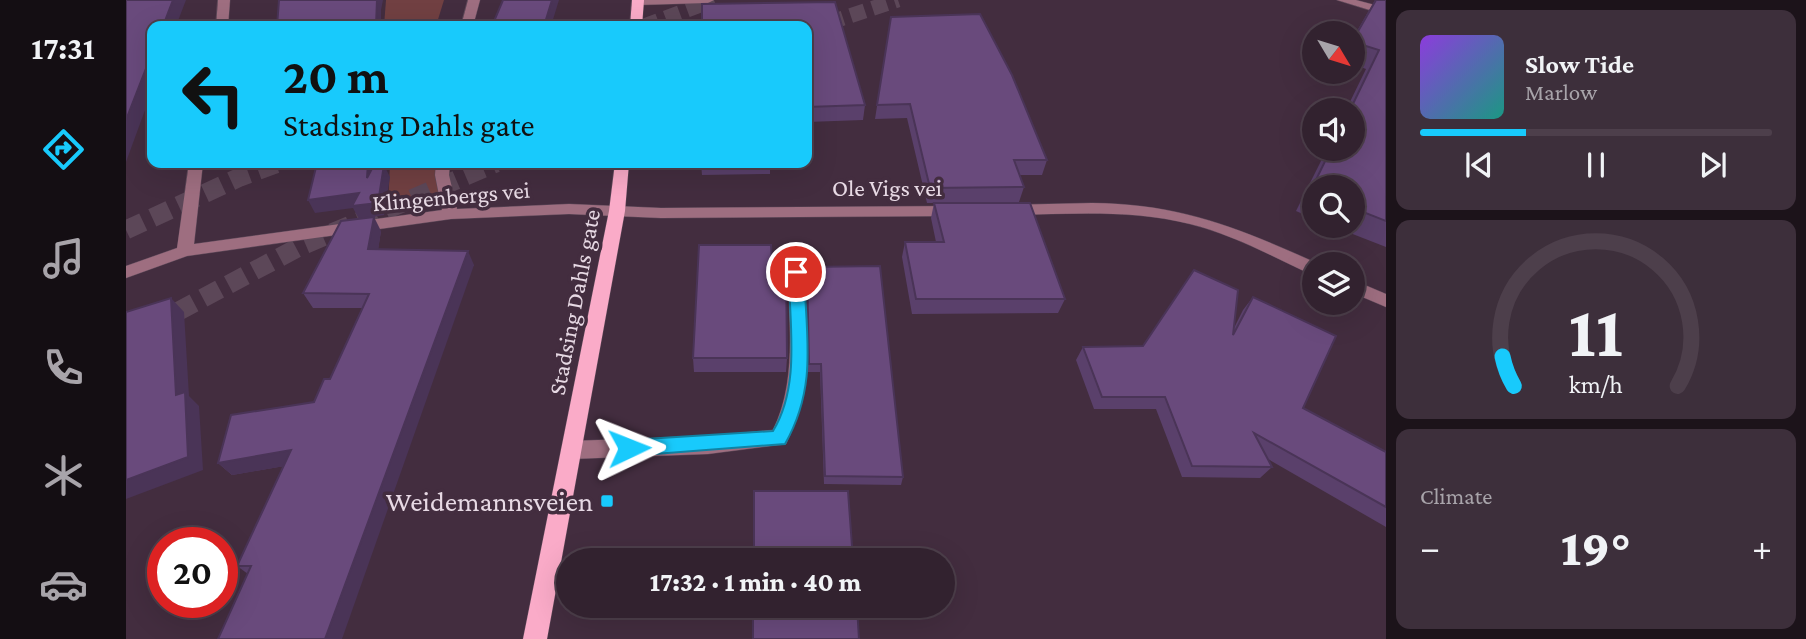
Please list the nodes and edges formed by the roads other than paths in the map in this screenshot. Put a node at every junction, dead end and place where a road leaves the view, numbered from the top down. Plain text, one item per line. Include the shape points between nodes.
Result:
1 (224, 0) edge
2 (474, 0) edge
3 (708, 0) edge
4 (1343, 0) edge
5 (638, 1) edge
6 (1386, 12) edge
7 (222, 21) edge
8 (468, 21) edge
9 (636, 21) edge
10 (195, 168) edge
11 (443, 168) edge
12 (621, 168) edge
13 (617, 211) junction
14 (968, 211) edge
15 (995, 211) edge
16 (451, 214) junction
17 (185, 251) junction
18 (1302, 264) edge
19 (126, 272) edge
20 (796, 272) dead end
21 (1365, 291) edge
22 (1386, 300) edge
23 (571, 450) junction
24 (536, 639) edge

1 - 7 street
2 - 8 street
3 - 5 street
4 - 6 street
5 - 9 main road
10 - 17 street
11 - 16 street
12 - 13 main road, Stadsing Dahls gate
13 - 14 street, Ole Vigs vei
13 - 16 street, Klingenbergs vei
13 - 23 main road, Stadsing Dahls gate
15 - 18 street via 1128,209 1175,215 1233,233
16 - 17 street, Klingenbergs vei
17 - 19 street, Klingenbergs vei
20 - 23 street via 799,386 792,416 779,438
21 - 22 street
23 - 24 main road, Stadsing Dahls gate

